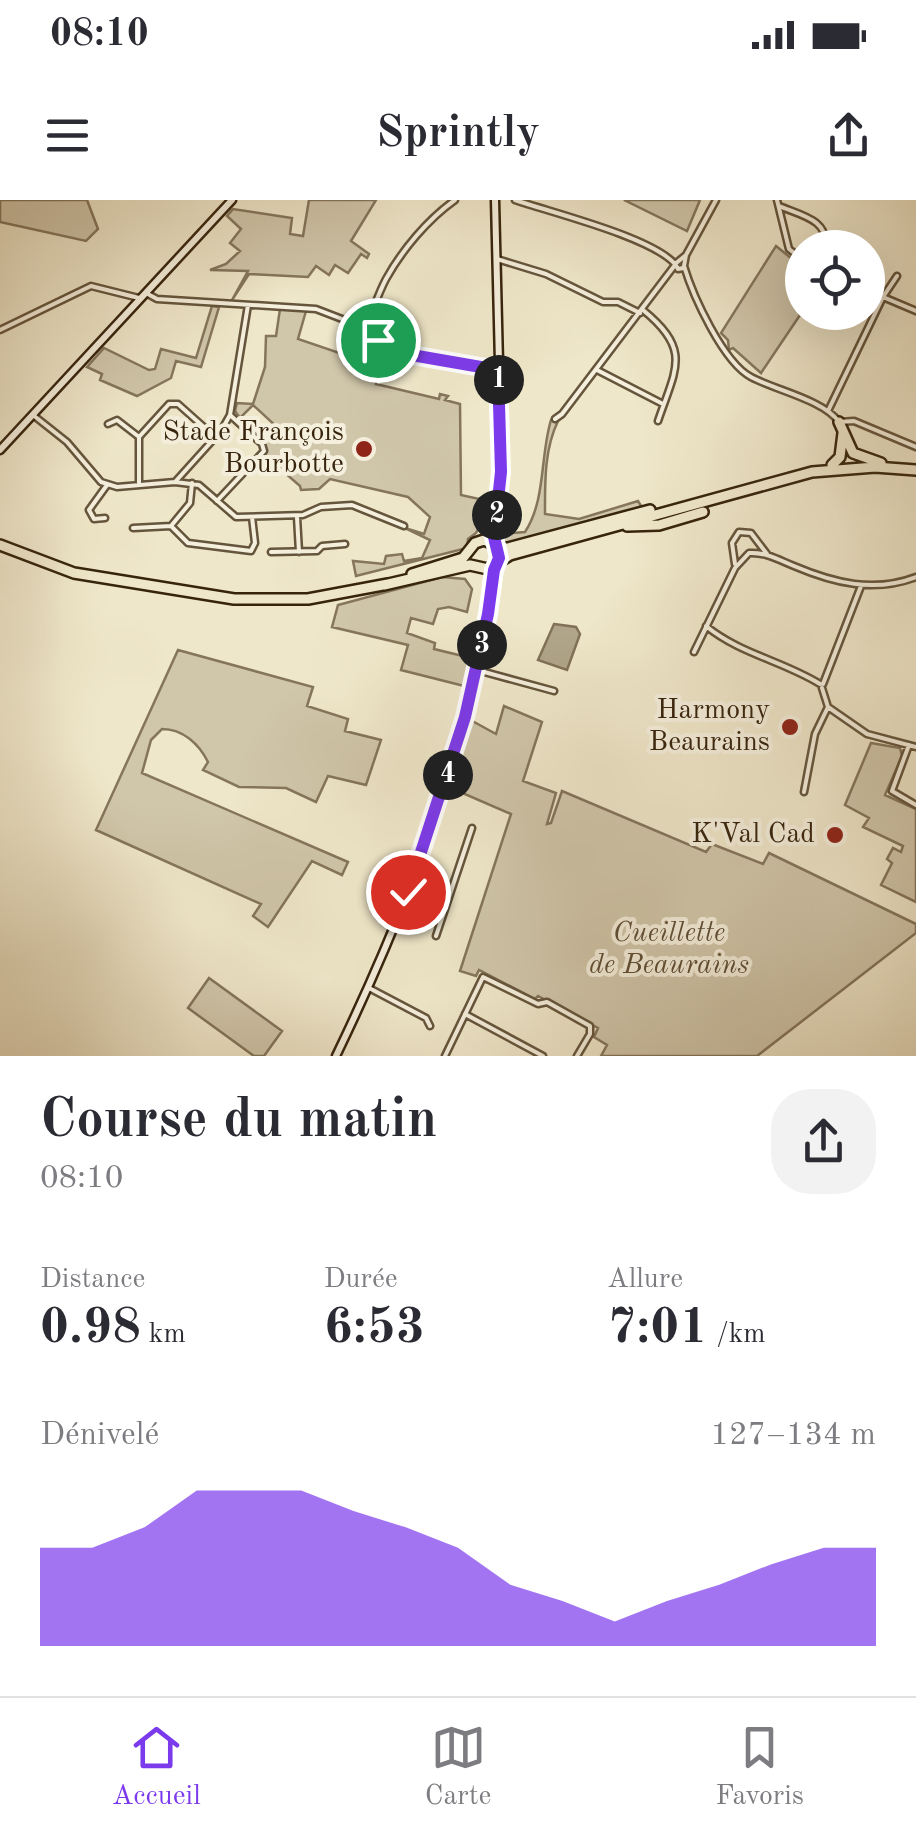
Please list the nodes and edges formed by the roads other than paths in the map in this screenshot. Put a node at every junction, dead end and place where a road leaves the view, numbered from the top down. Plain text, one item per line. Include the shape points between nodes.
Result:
1 (232, 200) edge
2 (455, 200) edge
3 (494, 200) edge
4 (515, 200) edge
5 (716, 200) edge
6 (778, 203) edge
7 (824, 230) edge
8 (785, 234) edge
9 (494, 258) junction
10 (678, 266) junction
11 (897, 276) dead end
12 (885, 294) edge
13 (143, 296) junction
14 (885, 298) edge
15 (248, 305) junction
16 (641, 311) junction
17 (916, 311) edge
18 (0, 330) edge
19 (867, 330) edge
20 (364, 331) junction
21 (596, 369) junction
22 (498, 370) junction
23 (663, 404) junction
24 (828, 411) junction
25 (33, 415) junction
26 (230, 415) junction
27 (555, 419) dead end
28 (658, 421) dead end
29 (108, 424) dead end
30 (841, 428) junction
31 (139, 437) junction
32 (215, 437) junction
33 (916, 448) edge
34 (0, 450) edge
35 (881, 463) junction
36 (832, 465) junction
37 (916, 468) edge
38 (175, 482) junction
39 (192, 483) junction
40 (107, 485) junction
41 (138, 485) junction
42 (218, 501) junction
43 (703, 512) dead end
44 (300, 515) junction
45 (252, 517) junction
46 (105, 518) dead end
47 (496, 518) junction
48 (171, 526) junction
49 (404, 526) dead end
50 (133, 528) dead end
51 (590, 533) junction
52 (481, 540) junction
53 (755, 542) junction
54 (345, 544) dead end
55 (1, 545) edge
56 (496, 546) junction
57 (734, 550) junction
58 (270, 552) dead end
59 (299, 552) junction
60 (747, 553) junction
61 (470, 554) junction
62 (767, 554) junction
63 (497, 563) junction
64 (479, 568) junction
65 (735, 568) junction
66 (916, 578) edge
67 (384, 585) junction
68 (862, 586) junction
69 (491, 588) junction
70 (706, 626) junction
71 (694, 652) dead end
72 (476, 670) junction
73 (822, 685) junction
74 (554, 691) dead end
75 (828, 706) junction
76 (909, 745) junction
77 (916, 747) edge
78 (804, 792) dead end
79 (916, 805) edge
80 (472, 828) dead end
81 (414, 875) junction
82 (452, 888) junction
83 (436, 936) dead end
84 (370, 988) junction
85 (465, 1014) junction
86 (430, 1026) dead end
87 (446, 1054) edge
88 (336, 1056) edge
89 (454, 1056) edge
90 (544, 1056) edge
91 (577, 1056) edge

1 - 13 main road
2 - 20 street via 392,270
3 - 9 main road
4 - 10 street via 618,234
5 - 10 street
6 - 7 street
6 - 8 street
9 - 16 street
9 - 22 main road
10 - 16 street
10 - 24 street via 734,364
11 - 12 street
13 - 15 street
13 - 18 street via 91,286
13 - 25 main road
14 - 17 street
15 - 20 street via 316,309
15 - 26 street
16 - 21 street
16 - 23 street via 676,345
19 - 24 street
20 - 22 street via 397,351
21 - 23 street
21 - 27 street
22 - 47 main road
23 - 28 street
24 - 30 street
25 - 34 main road
25 - 40 street
26 - 32 street
26 - 42 street via 264,451
29 - 31 street via 116,420
30 - 33 street via 850,420
30 - 35 main road via 853,453
30 - 36 main road via 840,457
31 - 32 street via 172,403
31 - 41 street
32 - 38 street
35 - 36 main road
35 - 37 main road
36 - 56 main road
37 - 51 main road via 812,472
38 - 39 street
38 - 41 street
39 - 42 street
39 - 48 street via 190,503
40 - 41 street
40 - 46 street via 89,510 94,519
42 - 45 street via 236,517
43 - 51 main road
44 - 45 street
44 - 49 street via 352,505
44 - 59 street
45 - 48 street via 251,551 188,543
47 - 52 main road
47 - 56 main road
48 - 50 street
51 - 63 main road
52 - 56 main road
52 - 61 main road
53 - 57 street via 742,531 732,539
53 - 60 street
53 - 62 street
54 - 59 street
55 - 67 main road via 74,574 234,599 308,599
56 - 63 main road
57 - 60 street
57 - 65 street
58 - 59 street
60 - 62 street
60 - 65 street
61 - 64 main road
61 - 67 main road
62 - 68 street
63 - 64 main road
63 - 69 main road
64 - 67 main road
64 - 69 main road
65 - 70 street
66 - 68 street
68 - 73 street
69 - 72 main road
70 - 71 street
70 - 73 street
72 - 74 street
72 - 81 main road
73 - 75 street
75 - 76 street via 867,734
75 - 78 street
76 - 77 street
76 - 79 street via 892,791
80 - 82 street
81 - 82 street
81 - 84 main road
82 - 83 street
84 - 86 street
84 - 88 main road
85 - 87 street
85 - 90 street
85 - 91 street via 480,980 491,978 590,1026
87 - 89 street

